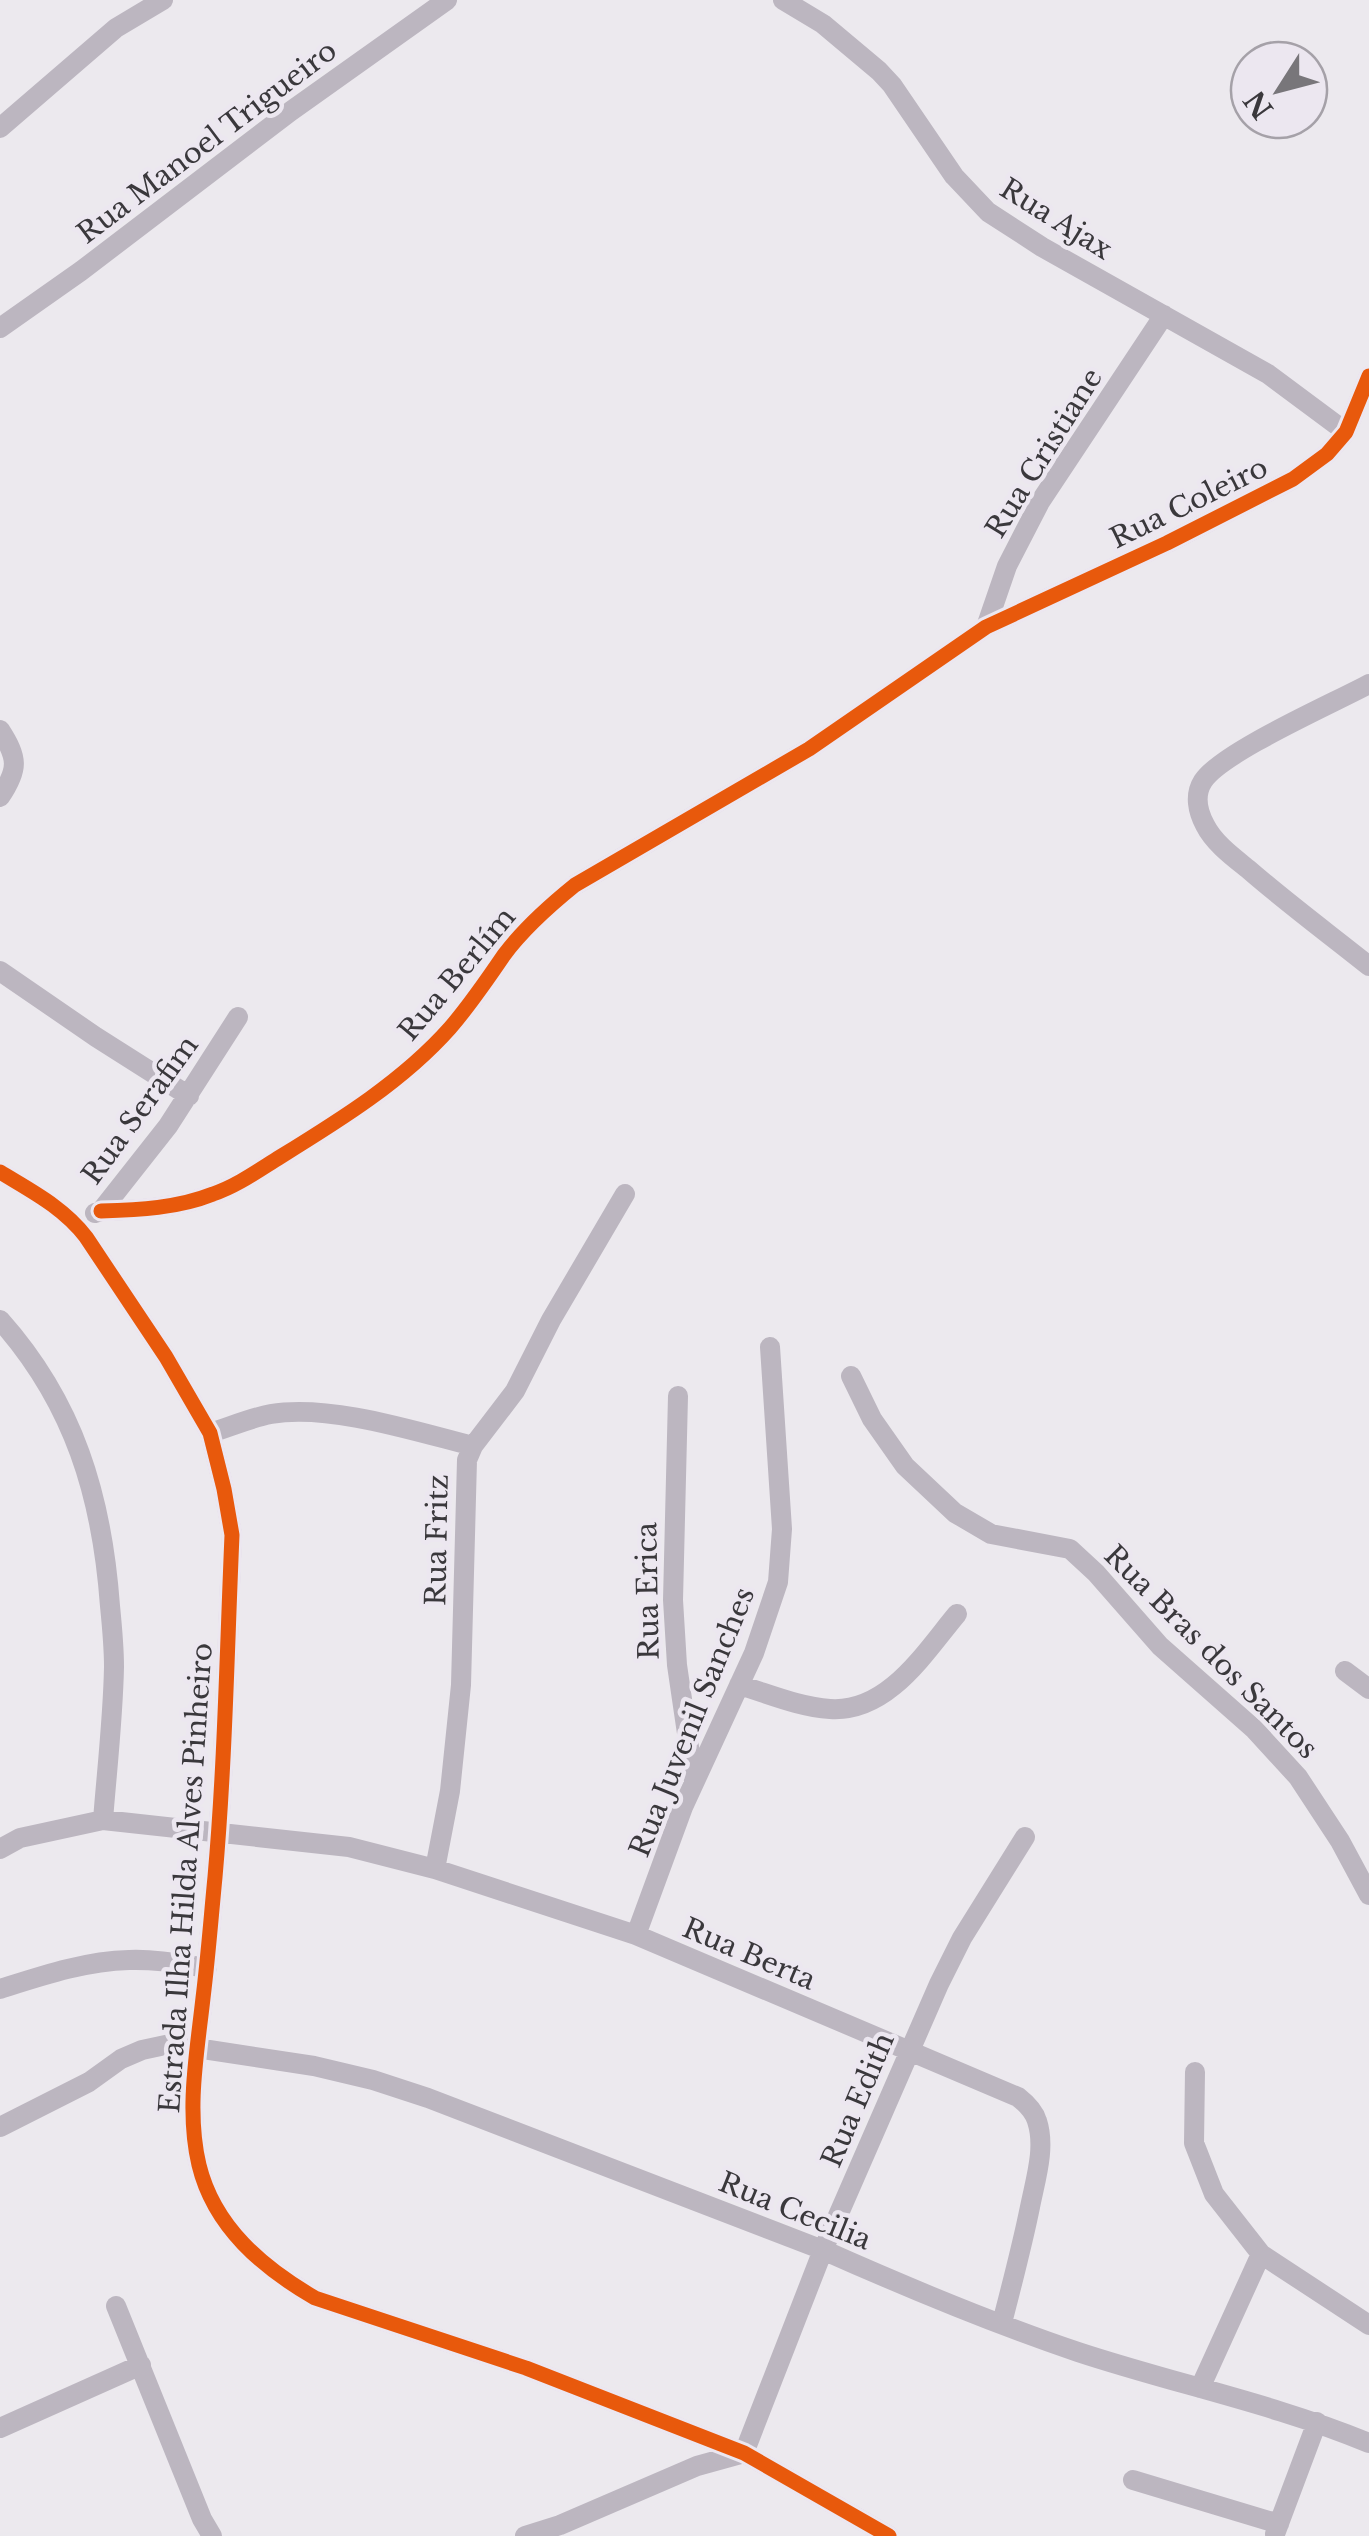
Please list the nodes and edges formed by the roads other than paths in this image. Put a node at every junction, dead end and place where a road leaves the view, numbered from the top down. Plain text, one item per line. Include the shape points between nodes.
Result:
1 (163, 0) edge
2 (447, 0) edge
3 (783, 0) edge
4 (0, 128) edge
5 (1164, 315) junction
6 (0, 328) edge
7 (1369, 376) edge
8 (1346, 432) junction
9 (986, 627) junction
10 (1369, 684) edge
11 (0, 730) edge
12 (0, 797) edge
13 (1369, 966) edge
14 (0, 971) edge
15 (238, 1017) dead end
16 (189, 1096) junction
17 (0, 1172) edge
18 (625, 1194) dead end
19 (101, 1211) junction
20 (75, 1223) junction
21 (0, 1320) edge
22 (770, 1347) dead end
23 (850, 1376) dead end
24 (678, 1396) dead end
25 (210, 1432) junction
26 (472, 1446) junction
27 (957, 1614) dead end
28 (1345, 1671) dead end
29 (739, 1685) junction
30 (1369, 1689) edge
31 (694, 1783) junction
32 (103, 1820) junction
33 (219, 1832) junction
34 (1025, 1837) dead end
35 (0, 1849) edge
36 (436, 1869) junction
37 (1369, 1895) edge
38 (636, 1936) junction
39 (206, 1968) junction
40 (0, 1990) edge
41 (198, 2047) junction
42 (908, 2052) junction
43 (1194, 2072) dead end
44 (0, 2128) edge
45 (823, 2250) junction
46 (1261, 2254) junction
47 (116, 2306) dead end
48 (1002, 2323) junction
49 (1369, 2325) edge
50 (141, 2365) junction
51 (1200, 2388) junction
52 (1317, 2422) junction
53 (0, 2428) edge
54 (1369, 2444) edge
55 (744, 2454) junction
56 (1134, 2480) dead end
57 (1277, 2530) edge
58 (212, 2536) edge
59 (525, 2536) edge
60 (889, 2536) edge

1 - 4 street via 116,28
2 - 6 street, Rua Manoel Trigueiro
3 - 5 street, Rua Ajax via 879,71 988,212
5 - 8 street, Rua Ajax via 1268,374
5 - 9 street, Rua Cristiane via 1040,502
7 - 8 street, Rua Coleiro
8 - 9 street, Rua Coleiro via 1310,468 1276,489
9 - 19 street, Rua Berlím via 809,749 575,885 523,932 428,1050 314,1136 213,1194 170,1206
10 - 13 street via 1222,763 1202,782 1197,801 1204,824 1224,848
11 - 12 street via 15,760
14 - 16 street
15 - 16 street, Rua Serafim
16 - 19 street, Rua Serafim
17 - 20 street, Estrada Ilha Hilda Alves Pinheiro
18 - 26 street, Rua Fritz via 515,1391
19 - 20 street, Rua Serafim
20 - 25 street, Estrada Ilha Hilda Alves Pinheiro
21 - 32 street via 48,1382 72,1430 103,1533 114,1667
22 - 29 street, Rua Juvenil Sanches via 781,1568
23 - 37 street, Rua Bras dos Santos via 905,1466 955,1514 991,1534 1070,1549 1160,1646 1254,1729 1298,1777
24 - 31 street, Rua Erica via 673,1600
25 - 26 street via 272,1414 310,1413
25 - 33 street, Estrada Ilha Hilda Alves Pinheiro via 232,1536
26 - 36 street, Rua Fritz via 461,1685
27 - 29 street via 900,1682 857,1706 814,1707
28 - 30 street
29 - 31 street, Rua Juvenil Sanches
31 - 38 street, Rua Juvenil Sanches
32 - 33 street, Rua Berta
32 - 35 street, Rua Berta via 32,1834
33 - 36 street, Rua Berta via 350,1848
33 - 39 street, Estrada Ilha Hilda Alves Pinheiro
34 - 42 street, Rua Edith via 950,1959
36 - 38 street, Rua Berta
38 - 42 street, Rua Berta
39 - 40 street via 126,1960
39 - 41 street, Estrada Ilha Hilda Alves Pinheiro
41 - 44 street, Rua Cecilia via 142,2050
41 - 45 street, Rua Cecilia via 391,2086
41 - 55 street, Estrada Ilha Hilda Alves Pinheiro via 192,2109 200,2166 233,2232 258,2260 316,2298 526,2368
42 - 45 street, Rua Edith
42 - 48 street, Rua Berta via 1018,2097 1038,2124 1037,2175
43 - 46 street via 1194,2143 1214,2194
45 - 48 street, Rua Cecilia
45 - 55 street, Rua Edith
46 - 49 street
46 - 51 street
47 - 50 street
48 - 51 street, Rua Cecilia
50 - 53 street
50 - 58 street
51 - 52 street, Rua Cecilia
52 - 54 street, Rua Cecilia
52 - 57 street
55 - 59 street via 696,2466
55 - 60 street, Estrada Ilha Hilda Alves Pinheiro
56 - 57 street

